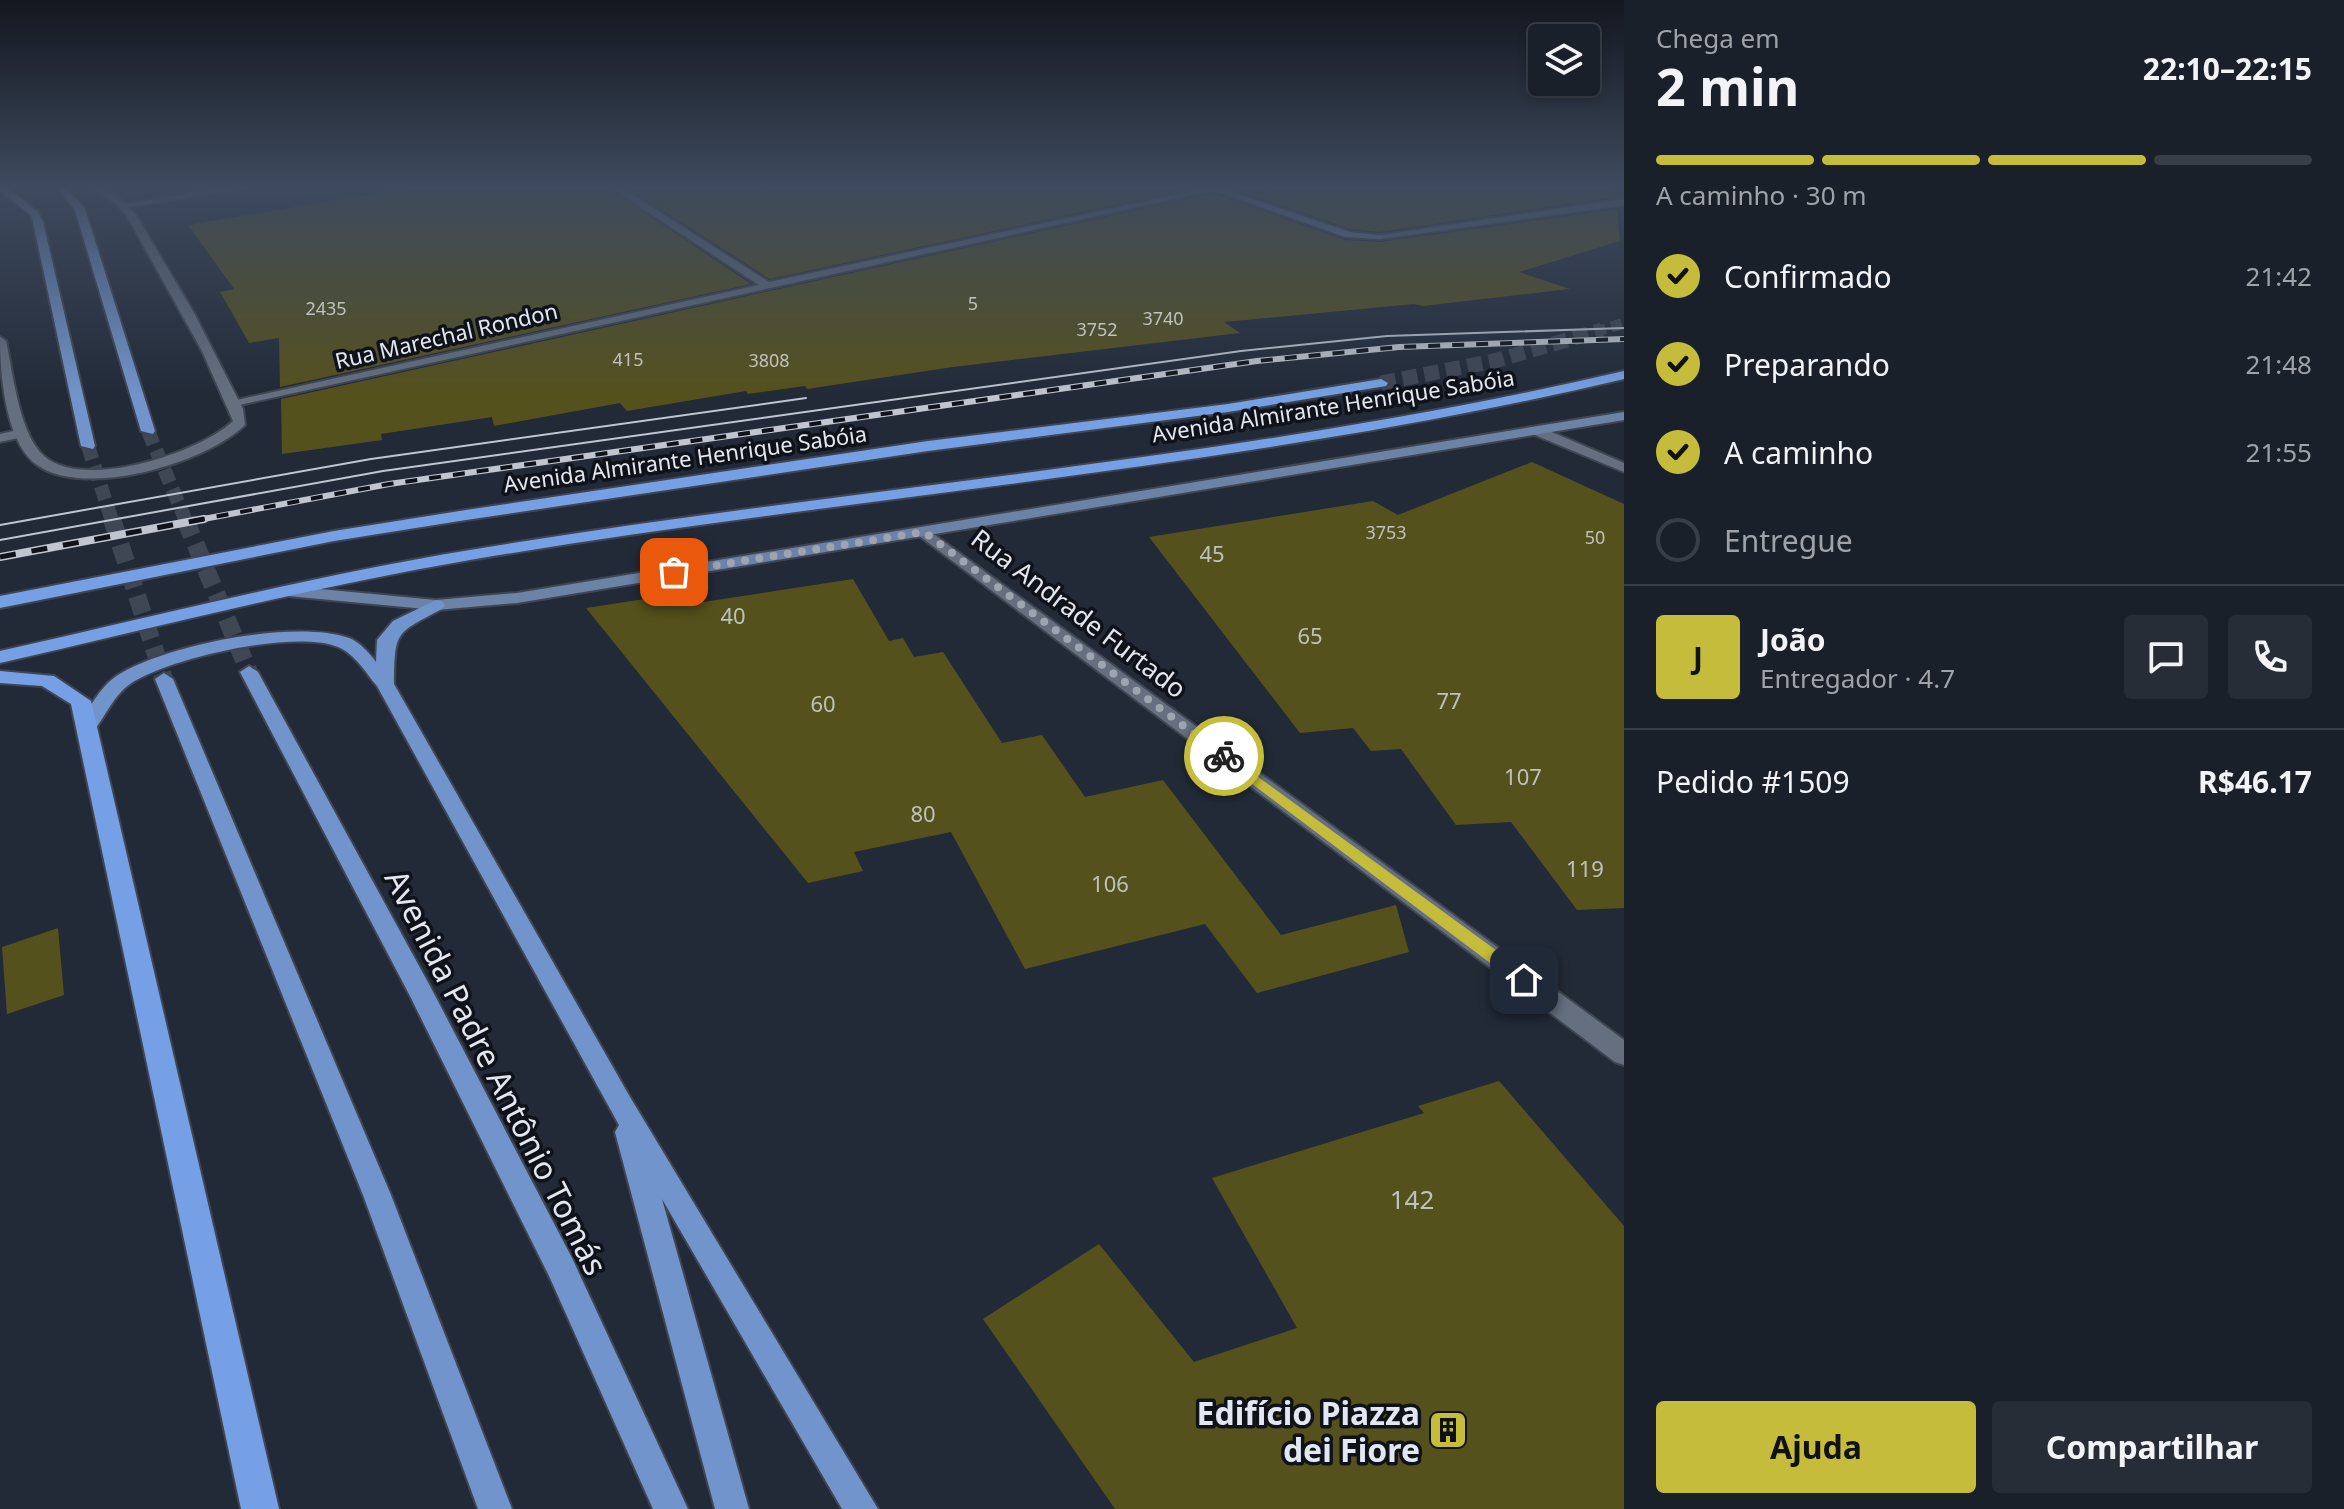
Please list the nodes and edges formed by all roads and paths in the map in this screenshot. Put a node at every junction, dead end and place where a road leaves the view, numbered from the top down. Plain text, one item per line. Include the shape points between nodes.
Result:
1 (46, 256) edge
2 (95, 256) edge
3 (153, 256) edge
4 (722, 256) edge
5 (892, 256) edge
6 (765, 284) junction
7 (0, 341) edge
8 (1624, 375) edge
9 (1381, 383) tunnel mouth
10 (235, 402) junction
11 (1624, 416) edge
12 (1535, 430) junction
13 (148, 431) tunnel mouth
14 (22, 433) junction
15 (0, 438) edge
16 (88, 446) tunnel mouth
17 (1624, 468) edge
18 (924, 532) junction
19 (288, 591) junction
20 (0, 602) edge
21 (436, 605) junction
22 (0, 657) edge
23 (249, 672) tunnel mouth
24 (0, 677) edge
25 (164, 679) tunnel mouth
26 (385, 684) junction
27 (86, 728) junction
28 (1624, 1054) edge
29 (621, 1105) junction
30 (260, 1509) edge
31 (495, 1509) edge
32 (671, 1509) edge
33 (732, 1509) edge
34 (861, 1509) edge

1 - 16 main road
2 - 13 main road
3 - 10 street
4 - 6 street
5 - 6 street, Rua Marechal Rondon
6 - 10 street, Rua Marechal Rondon
7 - 14 street
8 - 19 highway, Avenida Almirante Henrique Sabóia via 1392,424 469,555
9 - 20 highway, Avenida Almirante Henrique Sabóia via 451,517
10 - 14 street via 240,422 213,445 148,467 64,470 41,462
11 - 12 main road, Avenida Almirante Henrique Sabóia
12 - 17 street
12 - 18 main road, Avenida Almirante Henrique Sabóia
14 - 15 street
18 - 21 main road, Avenida Almirante Henrique Sabóia via 517,598
18 - 28 street, Rua Andrade Furtado
19 - 21 main road, Avenida Almirante Henrique Sabóia
19 - 22 highway, Avenida Almirante Henrique Sabóia
21 - 26 main road via 399,625 386,640
23 - 32 main road, Avenida Padre Antônio Tomás via 554,1255
24 - 27 highway via 47,680 81,701
25 - 31 main road via 321,1053 429,1324
26 - 27 main road via 345,642 310,634 285,636 144,668 120,682
26 - 29 main road
27 - 30 highway
29 - 33 main road
29 - 34 main road

